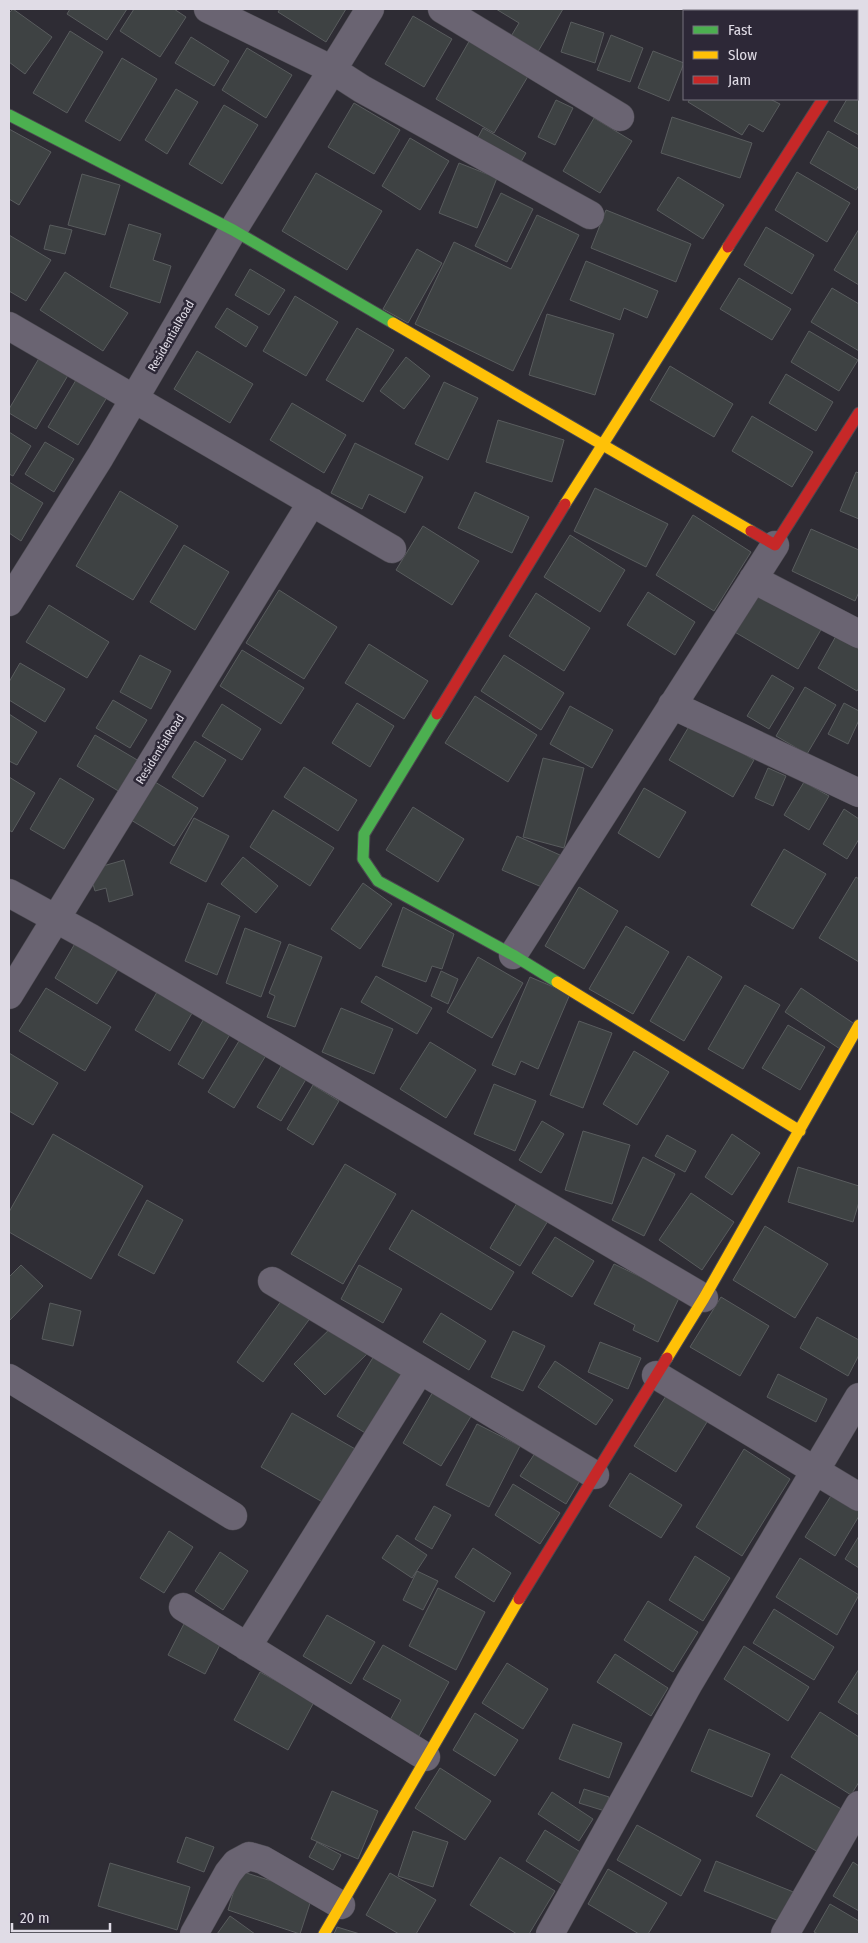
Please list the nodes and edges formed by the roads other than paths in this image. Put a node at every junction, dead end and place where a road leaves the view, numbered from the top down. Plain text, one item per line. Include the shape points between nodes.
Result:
1 (208, 9) edge
2 (370, 9) edge
3 (442, 9) edge
4 (331, 69) junction
5 (822, 100) edge
6 (9, 116) edge
7 (620, 118) dead end
8 (590, 215) dead end
9 (233, 230) junction
10 (9, 326) edge
11 (134, 399) junction
12 (859, 413) edge
13 (602, 445) junction
14 (312, 502) junction
15 (775, 545) junction
16 (392, 549) dead end
17 (752, 579) junction
18 (9, 602) edge
19 (859, 634) edge
20 (672, 705) junction
21 (859, 793) edge
22 (9, 893) edge
23 (56, 918) junction
24 (512, 955) junction
25 (9, 995) edge
26 (859, 1025) edge
27 (800, 1131) junction
28 (272, 1281) dead end
29 (704, 1298) junction
30 (420, 1370) junction
31 (656, 1375) junction
32 (9, 1378) edge
33 (859, 1397) edge
34 (816, 1470) junction
35 (595, 1475) junction
36 (859, 1497) edge
37 (232, 1516) dead end
38 (183, 1607) dead end
39 (247, 1647) junction
40 (426, 1757) junction
41 (859, 1805) edge
42 (341, 1905) junction
43 (194, 1934) edge
44 (324, 1934) edge
45 (550, 1934) edge
46 (785, 1934) edge

1 - 4 street
2 - 4 street, ResidentialRoad
3 - 7 street
4 - 8 street
4 - 9 street, ResidentialRoad
5 - 13 street
6 - 9 street
9 - 11 street, ResidentialRoad
9 - 13 street
10 - 11 street
11 - 14 street
11 - 18 street, ResidentialRoad
12 - 15 street
13 - 15 street
13 - 24 street via 364,834 363,859 378,881
14 - 16 street
14 - 23 street, ResidentialRoad
15 - 17 street
17 - 19 street
17 - 20 street
20 - 21 street
20 - 24 street
22 - 23 street
23 - 25 street, ResidentialRoad
23 - 29 street
24 - 27 street
26 - 27 street
27 - 29 street
28 - 30 street
29 - 31 street
30 - 35 street
30 - 39 street
31 - 34 street
31 - 35 street
32 - 37 street
33 - 34 street
34 - 36 street
34 - 45 street via 689,1684
35 - 40 street
38 - 39 street
39 - 40 street
40 - 42 street
41 - 46 street
42 - 43 street via 263,1860 249,1856 236,1863 228,1873
42 - 44 street

